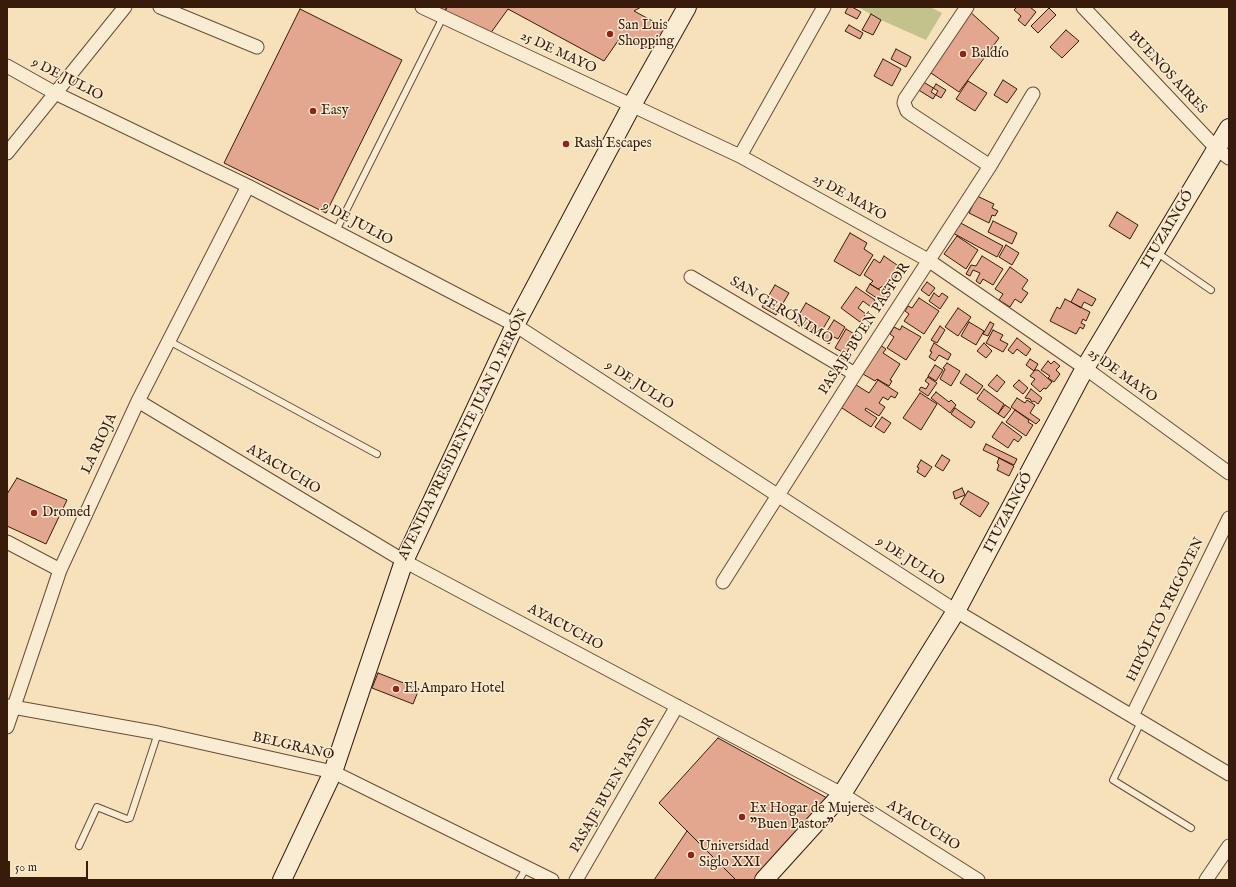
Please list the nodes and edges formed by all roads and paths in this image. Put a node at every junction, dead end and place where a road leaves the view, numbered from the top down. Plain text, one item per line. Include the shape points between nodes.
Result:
1 (125, 7) edge
2 (160, 7) edge
3 (422, 7) edge
4 (687, 7) edge
5 (824, 7) edge
6 (967, 7) edge
7 (1083, 7) edge
8 (443, 17) junction
9 (257, 47) dead end
10 (7, 66) edge
11 (55, 93) junction
12 (1033, 94) dead end
13 (632, 105) junction
14 (1229, 128) edge
15 (7, 153) edge
16 (1223, 153) edge
17 (740, 156) junction
18 (990, 166) junction
19 (248, 186) junction
20 (336, 231) junction
21 (1155, 251) junction
22 (928, 260) junction
23 (691, 277) dead end
24 (1211, 290) dead end
25 (515, 325) junction
26 (169, 341) junction
27 (1085, 368) junction
28 (855, 374) junction
29 (138, 401) junction
30 (377, 454) dead end
31 (1229, 472) edge
32 (778, 495) junction
33 (1229, 518) edge
34 (7, 542) edge
35 (404, 560) junction
36 (60, 570) junction
37 (723, 582) dead end
38 (956, 612) junction
39 (677, 706) junction
40 (10, 707) edge
41 (1136, 719) junction
42 (7, 727) edge
43 (158, 733) junction
44 (333, 772) junction
45 (1229, 774) edge
46 (842, 794) junction
47 (1191, 828) dead end
48 (79, 846) dead end
49 (1229, 846) edge
50 (527, 867) junction
51 (282, 880) edge
52 (519, 880) edge
53 (552, 880) edge
54 (576, 880) edge
55 (764, 880) edge
56 (978, 880) edge
57 (1206, 880) edge

1 - 11 street
2 - 9 street
3 - 8 street, 25 DE MAYO
4 - 13 street, AVENIDA PRESIDENTE JUAN D. PERÓN
5 - 17 street
6 - 18 street via 904,103 911,114
7 - 16 street, BUENOS AIRES
8 - 13 street, 25 DE MAYO
8 - 20 lane
10 - 11 street, 9 DE JULIO
11 - 15 street
11 - 19 street, 9 DE JULIO
12 - 18 street, PASAJE BUEN PASTOR
13 - 17 street, 25 DE MAYO
13 - 25 street, AVENIDA PRESIDENTE JUAN D. PERÓN
14 - 16 street, ITUZAINGÓ
16 - 21 street, ITUZAINGÓ
17 - 22 street, 25 DE MAYO
18 - 22 street, PASAJE BUEN PASTOR
19 - 20 street, 9 DE JULIO
19 - 26 street, LA RIOJA
20 - 25 street, 9 DE JULIO
21 - 24 lane
21 - 27 street, ITUZAINGÓ
22 - 27 street, 25 DE MAYO
22 - 28 street, PASAJE BUEN PASTOR
23 - 28 street, SAN GERÓNIMO
25 - 32 street, 9 DE JULIO
25 - 35 street, AVENIDA PRESIDENTE JUAN D. PERÓN
26 - 29 street, LA RIOJA
26 - 30 lane
27 - 31 street, 25 DE MAYO
27 - 38 street, ITUZAINGÓ
28 - 32 street, PASAJE BUEN PASTOR
29 - 35 street, AYACUCHO
29 - 36 street, LA RIOJA
32 - 37 street, PASAJE BUEN PASTOR
32 - 38 street, 9 DE JULIO
33 - 41 street, HIPÓLITO YRIGOYEN
34 - 36 street
35 - 39 street, AYACUCHO
35 - 44 street, AVENIDA PRESIDENTE JUAN D. PERÓN
36 - 40 street, LA RIOJA
38 - 41 street, 9 DE JULIO
38 - 46 street, ITUZAINGÓ
39 - 46 street, AYACUCHO
39 - 54 street, PASAJE BUEN PASTOR
40 - 42 street, LA RIOJA
40 - 43 street, BELGRANO
41 - 45 street, 9 DE JULIO
41 - 47 lane via 1113,780
43 - 44 street, BELGRANO
43 - 48 lane via 130,818 97,807
44 - 50 street, BELGRANO
44 - 51 street, AVENIDA PRESIDENTE JUAN D. PERÓN
46 - 55 street, ITUZAINGÓ
46 - 56 street, AYACUCHO
49 - 57 street
50 - 52 lane
50 - 53 street, BELGRANO

